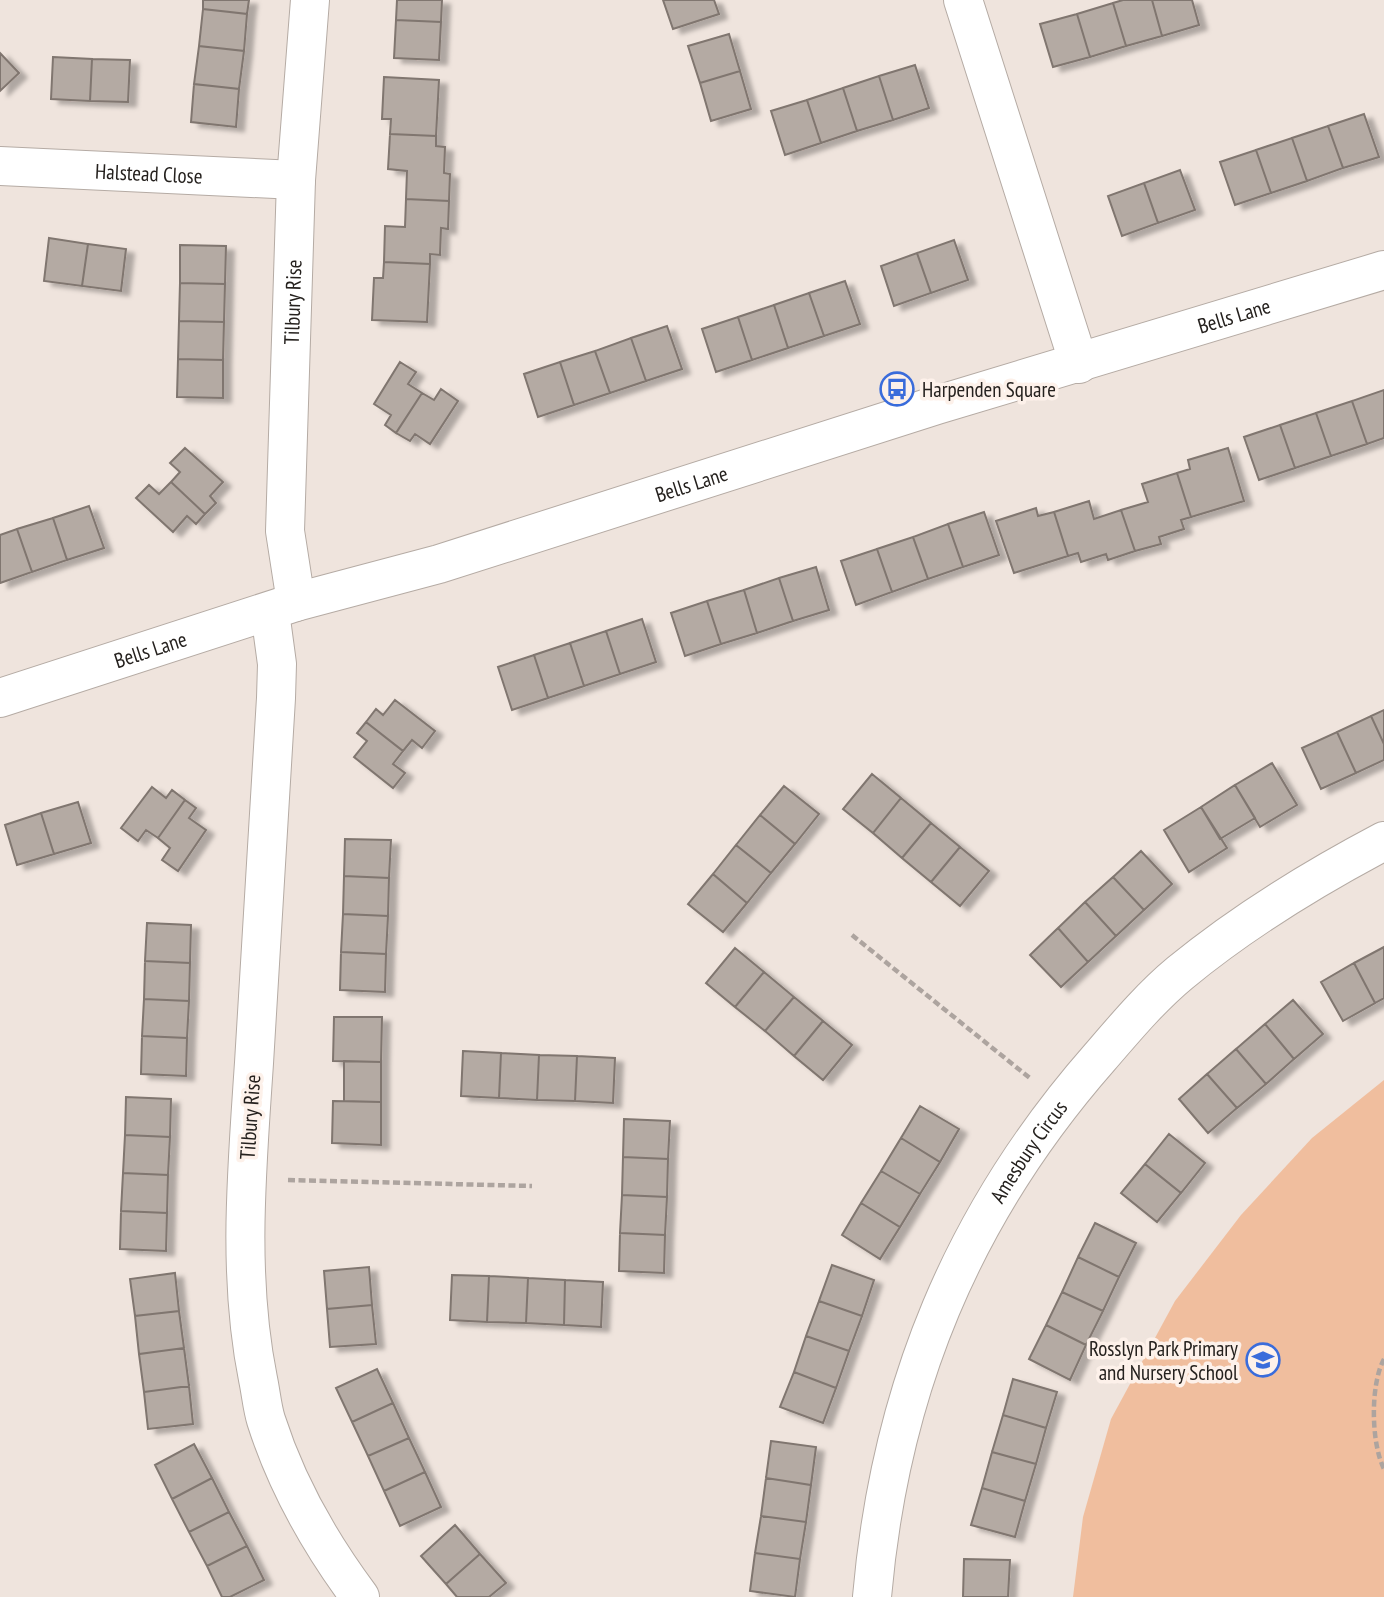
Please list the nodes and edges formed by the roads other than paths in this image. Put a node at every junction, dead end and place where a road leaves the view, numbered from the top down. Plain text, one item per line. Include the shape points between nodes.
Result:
1 (310, 0) edge
2 (963, 0) edge
3 (0, 166) edge
4 (296, 180) junction
5 (1384, 271) edge
6 (1079, 364) junction
7 (283, 607) junction
8 (0, 698) edge
9 (1384, 841) edge
10 (360, 1597) edge
11 (872, 1597) edge

1 - 4 street, Tilbury Rise
2 - 6 street
3 - 4 street, Halstead Close
4 - 7 street, Tilbury Rise
5 - 6 street, Bells Lane
6 - 7 street, Bells Lane via 439,564
7 - 8 street, Bells Lane
7 - 10 street, Tilbury Rise via 247,1179 245,1287 266,1419 287,1477 305,1516
9 - 11 street, Amesbury Circus via 1313,879 1178,974 1060,1102 1000,1191 961,1261 924,1346 897,1436 878,1527

